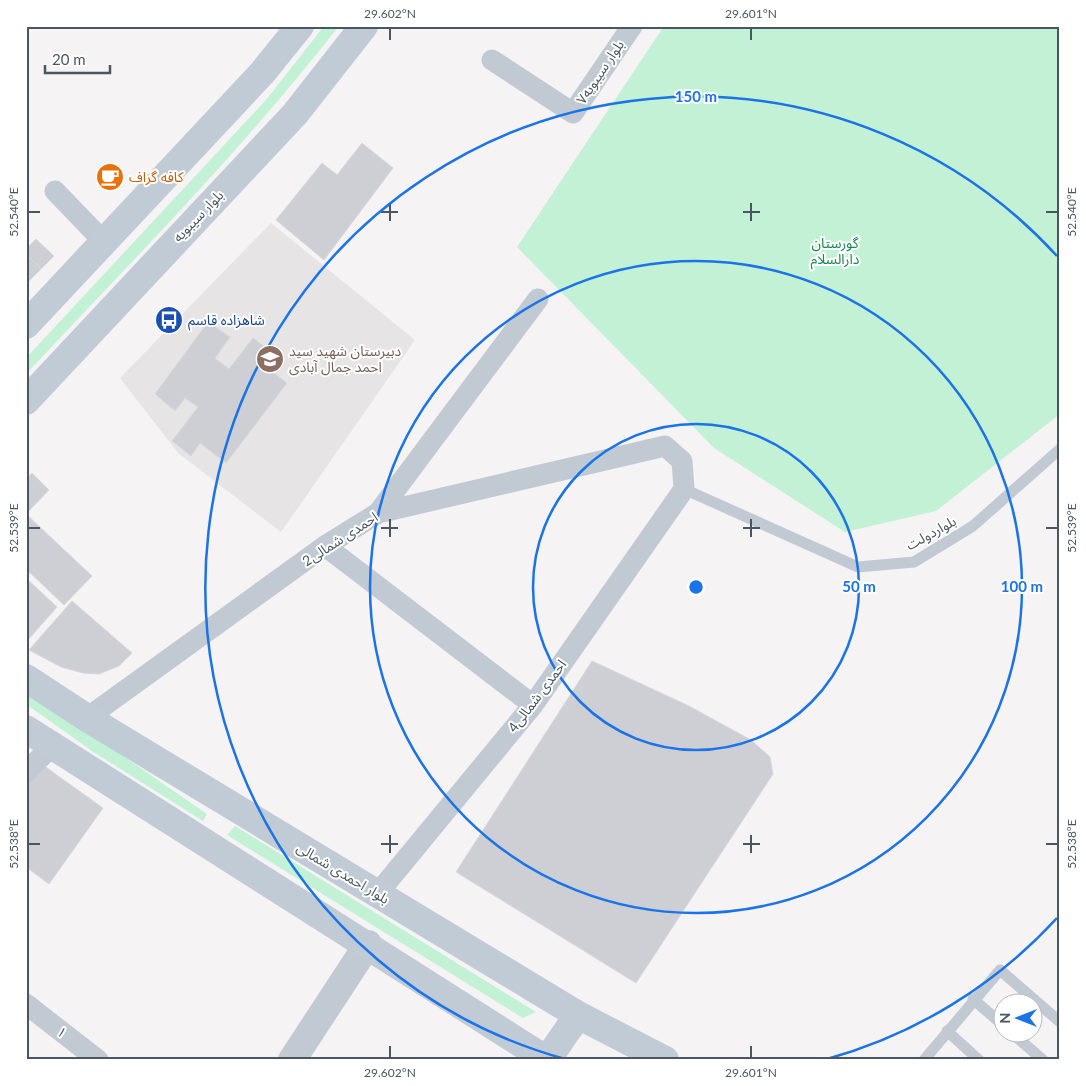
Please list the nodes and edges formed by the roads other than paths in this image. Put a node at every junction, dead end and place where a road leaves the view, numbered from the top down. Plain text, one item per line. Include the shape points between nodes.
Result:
1 (300, 26) edge
2 (364, 26) edge
3 (632, 26) edge
4 (492, 60) dead end
5 (55, 191) dead end
6 (105, 243) junction
7 (538, 299) dead end
8 (26, 325) edge
9 (26, 400) edge
10 (1060, 449) edge
11 (684, 489) junction
12 (378, 513) junction
13 (325, 546) junction
14 (26, 678) edge
15 (533, 705) junction
16 (87, 718) junction
17 (26, 729) edge
18 (53, 746) junction
19 (26, 772) edge
20 (378, 893) junction
21 (368, 944) junction
22 (973, 999) junction
23 (26, 1004) edge
24 (578, 1015) junction
25 (994, 1017) edge
26 (1060, 1022) edge
27 (947, 1031) junction
28 (1024, 1044) edge
29 (98, 1060) edge
30 (292, 1060) edge
31 (547, 1060) edge
32 (665, 1060) edge
33 (924, 1060) edge
34 (979, 1060) edge
35 (1042, 1060) edge

1 - 6 main road via 263,72
2 - 9 main road, بلوار سیبویه via 295,114
3 - 4 street, بلوار سیبویه۷ via 573,113
5 - 6 street
6 - 8 main road
7 - 12 street
10 - 11 lane, بلواردولت via 973,526 914,562 858,568
11 - 12 street, 2احمدی شمالی via 682,461 665,446
11 - 15 street, 4احمدی شمالی
12 - 13 street, 2احمدی شمالی
13 - 15 street
13 - 16 street, 2احمدی شمالی
14 - 16 main road, بلوار احمدی شمالی
15 - 20 street, 4احمدی شمالی
16 - 20 main road, بلوار احمدی شمالی
17 - 18 main road
18 - 19 street
18 - 21 main road
20 - 24 main road, بلوار احمدی شمالی
21 - 30 street
21 - 31 main road
22 - 25 lane
22 - 26 lane via 1000,970
22 - 27 lane
23 - 29 street, ۱
24 - 31 main road
24 - 32 main road, بلوار احمدی شمالی
27 - 33 lane
27 - 34 lane
28 - 35 lane

